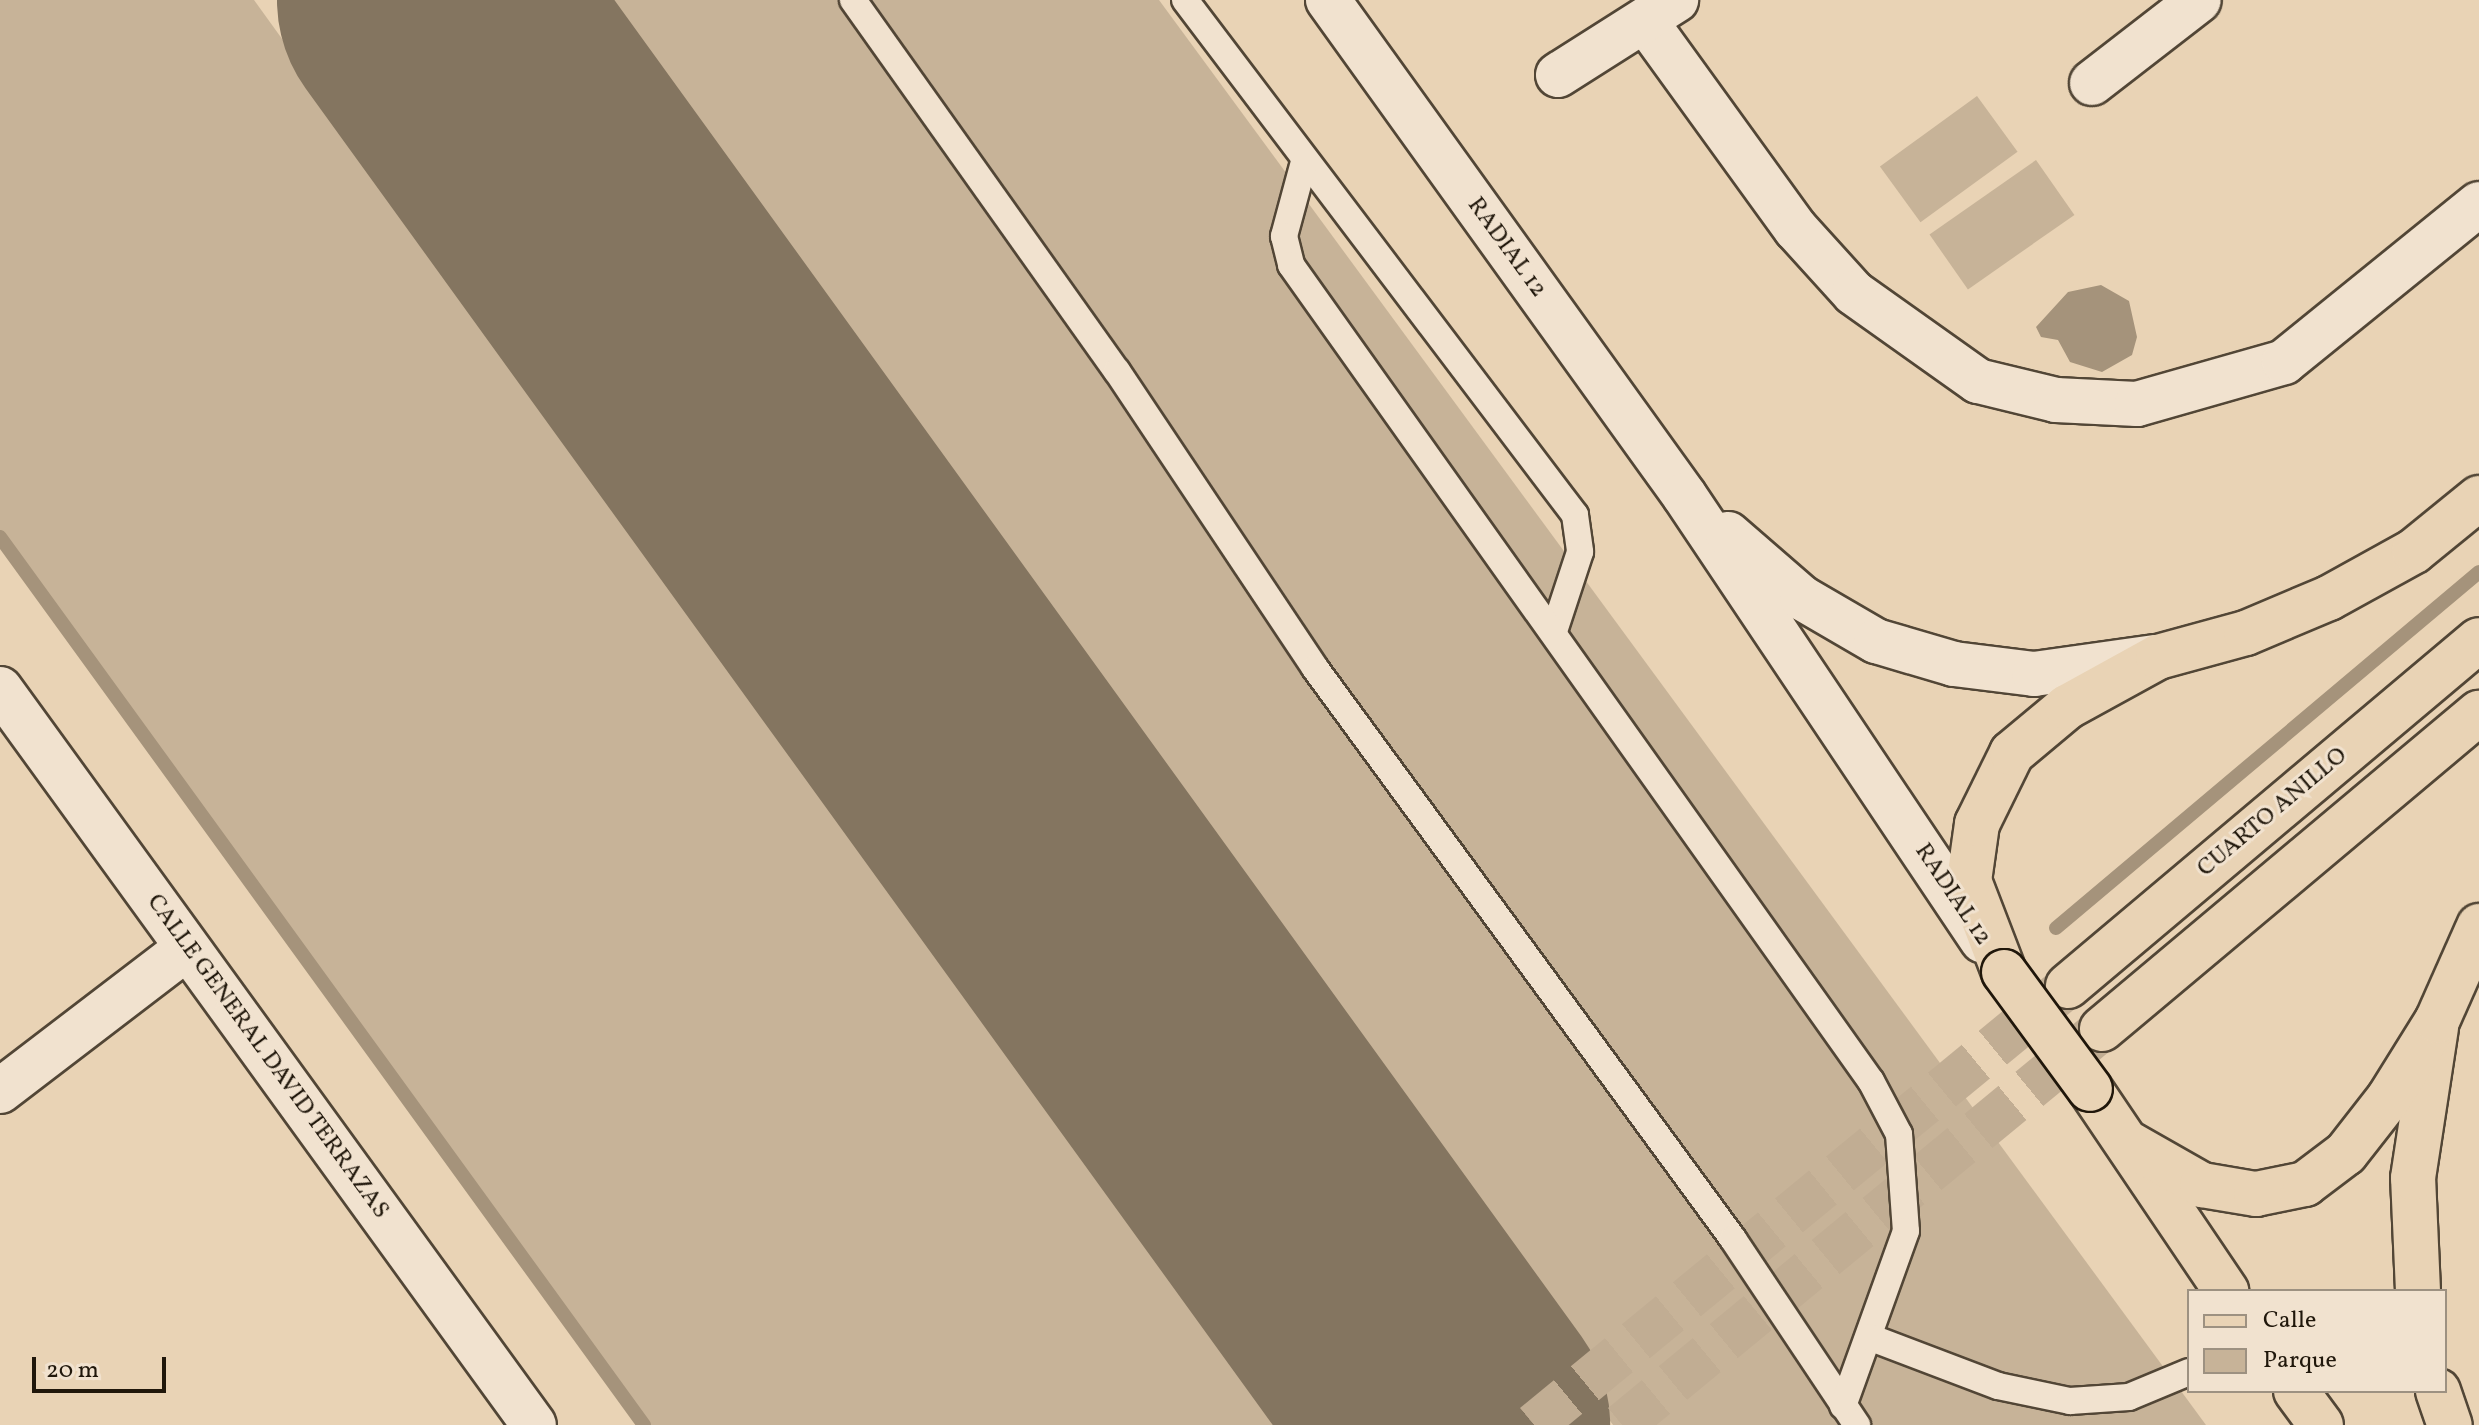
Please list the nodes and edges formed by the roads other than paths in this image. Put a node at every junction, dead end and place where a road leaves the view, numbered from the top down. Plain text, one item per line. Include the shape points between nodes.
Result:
1 (853, 0) edge
2 (1185, 0) edge
3 (1328, 0) edge
4 (2199, 0) edge
5 (1661, 11) edge
6 (1558, 75) dead end
7 (2092, 83) dead end
8 (1304, 162) junction
9 (2479, 204) edge
10 (1684, 495) junction
11 (2479, 498) edge
12 (1554, 631) junction
13 (2479, 640) edge
14 (2158, 657) junction
15 (0, 689) edge
16 (2479, 713) edge
17 (2479, 926) edge
18 (187, 948) junction
19 (2004, 972) junction
20 (2068, 986) tunnel mouth
21 (2437, 1021) junction
22 (2102, 1029) tunnel mouth
23 (0, 1091) edge
24 (2130, 1144) junction
25 (2225, 1289) edge
26 (2418, 1289) edge
27 (1869, 1337) junction
28 (2187, 1373) edge
29 (2297, 1393) edge
30 (2439, 1393) edge
31 (1850, 1415) edge
32 (534, 1425) edge
33 (2321, 1425) edge
34 (2450, 1425) edge

1 - 31 lane via 1117,371 1315,668 1733,1239
2 - 8 lane
3 - 10 street, RADIAL 12
4 - 7 street
5 - 6 street
5 - 9 street via 1796,229 1854,293 1978,381 2056,400 2137,404 2284,362
8 - 12 lane via 1284,236 1291,265
8 - 12 lane via 1575,515 1580,552
10 - 14 street, RADIAL 12 via 1802,598 1876,641 1954,664 2034,674
10 - 19 street, RADIAL 12
11 - 14 main road via 2414,551 2329,598 2246,633
12 - 27 lane via 1871,1081 1899,1134 1906,1231
13 - 20 main road, CUARTO ANILLO
14 - 19 main road via 2067,707 2012,753 1977,824 1969,881
15 - 18 street, CALLE GENERAL DAVID TERRAZAS
16 - 22 main road
17 - 21 main road
18 - 23 street
18 - 32 street, CALLE GENERAL DAVID TERRAZAS
19 - 24 main road, RADIAL 12, bridge
21 - 24 main road via 2346,1153 2305,1184 2256,1194 2202,1185
21 - 26 main road via 2413,1178
24 - 25 main road, RADIAL 12
27 - 28 lane via 1998,1386 2070,1401 2129,1397
27 - 31 lane
29 - 33 main road
30 - 34 main road

